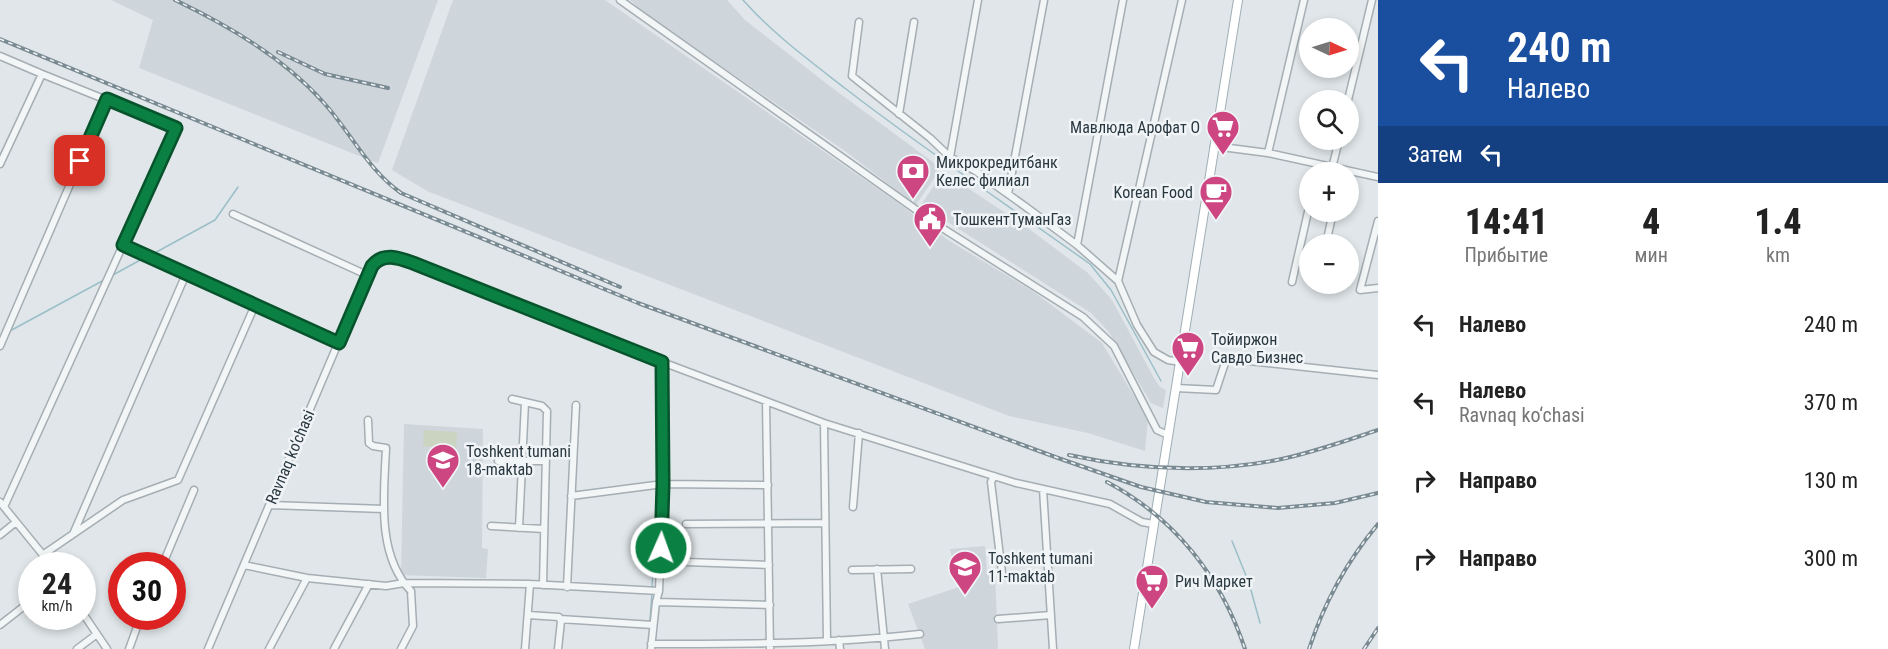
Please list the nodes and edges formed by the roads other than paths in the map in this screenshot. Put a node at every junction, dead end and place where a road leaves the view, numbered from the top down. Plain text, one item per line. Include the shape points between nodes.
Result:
1 (620, 0) edge
2 (978, 0) edge
3 (1044, 0) edge
4 (1123, 0) edge
5 (1182, 0) edge
6 (1238, 0) edge
7 (1304, 0) edge
8 (1372, 0) edge
9 (859, 22) dead end
10 (914, 22) dead end
11 (0, 56) edge
12 (42, 74) junction
13 (1350, 90) edge
14 (107, 99) junction
15 (898, 114) junction
16 (1214, 146) junction
17 (1269, 153) junction
18 (950, 157) junction
19 (1299, 163) edge
20 (0, 164) edge
21 (1359, 174) edge
22 (1378, 177) edge
23 (1008, 194) junction
24 (233, 214) dead end
25 (1378, 220) edge
26 (1306, 222) edge
27 (123, 245) junction
28 (1077, 245) junction
29 (186, 274) junction
30 (367, 275) junction
31 (1118, 281) junction
32 (1292, 282) dead end
33 (1378, 288) edge
34 (255, 305) junction
35 (339, 343) junction
36 (0, 346) edge
37 (662, 362) junction
38 (1181, 362) junction
39 (1378, 375) edge
40 (1176, 388) junction
41 (512, 399) dead end
42 (525, 402) junction
43 (766, 402) junction
44 (576, 405) dead end
45 (368, 420) dead end
46 (824, 423) junction
47 (859, 433) junction
48 (1168, 435) junction
49 (498, 461) dead end
50 (521, 461) junction
51 (546, 461) junction
52 (993, 476) junction
53 (663, 484) junction
54 (768, 485) junction
55 (1043, 489) junction
56 (194, 490) dead end
57 (571, 496) junction
58 (2, 504) edge
59 (270, 505) junction
60 (853, 507) dead end
61 (384, 509) junction
62 (16, 522) junction
63 (824, 523) junction
64 (686, 524) dead end
65 (769, 524) junction
66 (1153, 524) junction
67 (491, 526) dead end
68 (519, 528) junction
69 (544, 529) junction
70 (74, 532) junction
71 (0, 535) edge
72 (42, 552) edge
73 (47, 552) edge
74 (168, 552) edge
75 (686, 562) dead end
76 (244, 565) junction
77 (769, 565) junction
78 (877, 569) junction
79 (911, 569) dead end
80 (852, 570) dead end
81 (1002, 573) dead end
82 (307, 578) junction
83 (404, 583) junction
84 (369, 584) junction
85 (530, 584) junction
86 (543, 585) junction
87 (567, 587) junction
88 (659, 591) junction
89 (656, 602) junction
90 (770, 605) junction
91 (18, 611) edge
92 (528, 615) junction
93 (1051, 615) junction
94 (560, 619) junction
95 (998, 620) dead end
96 (0, 625) edge
97 (653, 625) junction
98 (94, 630) edge
99 (136, 630) edge
100 (97, 634) junction
101 (920, 634) dead end
102 (884, 638) junction
103 (840, 640) junction
104 (826, 641) junction
105 (651, 646) edge
106 (770, 647) edge
107 (77, 649) edge
108 (106, 649) edge
109 (129, 649) edge
110 (208, 649) edge
111 (269, 649) edge
112 (334, 649) edge
113 (401, 649) edge
114 (525, 649) edge
115 (558, 649) edge
116 (840, 649) edge
117 (885, 649) edge
118 (1053, 649) edge
119 (1134, 649) edge

1 - 48 street via 939,226 1083,317 1114,346 1157,430
2 - 18 street
3 - 23 street
4 - 28 street
5 - 31 street
6 - 16 main road
7 - 17 street
8 - 13 street
9 - 15 street via 852,76
10 - 15 street
11 - 12 street
12 - 14 street
12 - 20 street
14 - 27 street via 176,128
14 - 36 street
15 - 18 street
16 - 17 street
16 - 38 main road
17 - 19 street
18 - 23 street
21 - 22 street
23 - 28 street
24 - 30 street
25 - 33 street via 1360,290
26 - 32 street
27 - 29 street
27 - 58 street
28 - 31 street
29 - 34 street
29 - 70 street
30 - 35 street, Ravnaq ko‘chasi
30 - 37 street, Ravnaq ko‘chasi via 375,262 385,257 406,260
31 - 38 street via 1137,325 1155,352
34 - 35 street
34 - 70 street via 178,480 123,500
35 - 59 street, Ravnaq ko‘chasi
37 - 43 street
37 - 53 street
38 - 40 main road
39 - 40 street via 1230,358 1216,390
40 - 48 main road
41 - 42 street
42 - 50 street
42 - 51 street via 547,411
43 - 46 street
43 - 54 street
44 - 57 street
45 - 61 street via 369,443 386,448
46 - 47 street
46 - 63 street
47 - 52 street
47 - 60 street
48 - 66 main road
49 - 50 street
50 - 51 street
50 - 68 street
51 - 69 street
52 - 55 street
52 - 81 street
53 - 54 street
53 - 57 street
53 - 88 street
54 - 65 street
55 - 66 street via 1110,504
55 - 93 street
56 - 74 street
57 - 87 street
58 - 62 street
59 - 61 street
59 - 76 street, Ravnaq ko‘chasi
61 - 83 street via 391,561
62 - 71 street
62 - 72 street
63 - 65 street
63 - 104 street
64 - 65 street
65 - 77 street
66 - 119 main road
67 - 68 street
68 - 69 street
69 - 86 street
70 - 73 street
75 - 77 street
76 - 82 street
76 - 110 street, Ravnaq ko‘chasi
77 - 90 street
78 - 79 street
78 - 80 street
78 - 102 street
82 - 84 street
82 - 111 street
83 - 84 street
83 - 85 street
83 - 113 street via 411,591 413,626
84 - 112 street
85 - 86 street
85 - 92 street
86 - 87 street
87 - 88 street
88 - 89 street
89 - 90 street
89 - 97 street
90 - 106 street
91 - 96 street
92 - 94 street
92 - 114 street
93 - 95 street
93 - 118 street
94 - 97 street
94 - 115 street
97 - 105 street
98 - 100 street
99 - 109 street
100 - 107 street
100 - 108 street
101 - 102 street
102 - 103 street
102 - 117 street
103 - 104 street
103 - 116 street
104 - 106 street
105 - 106 street

